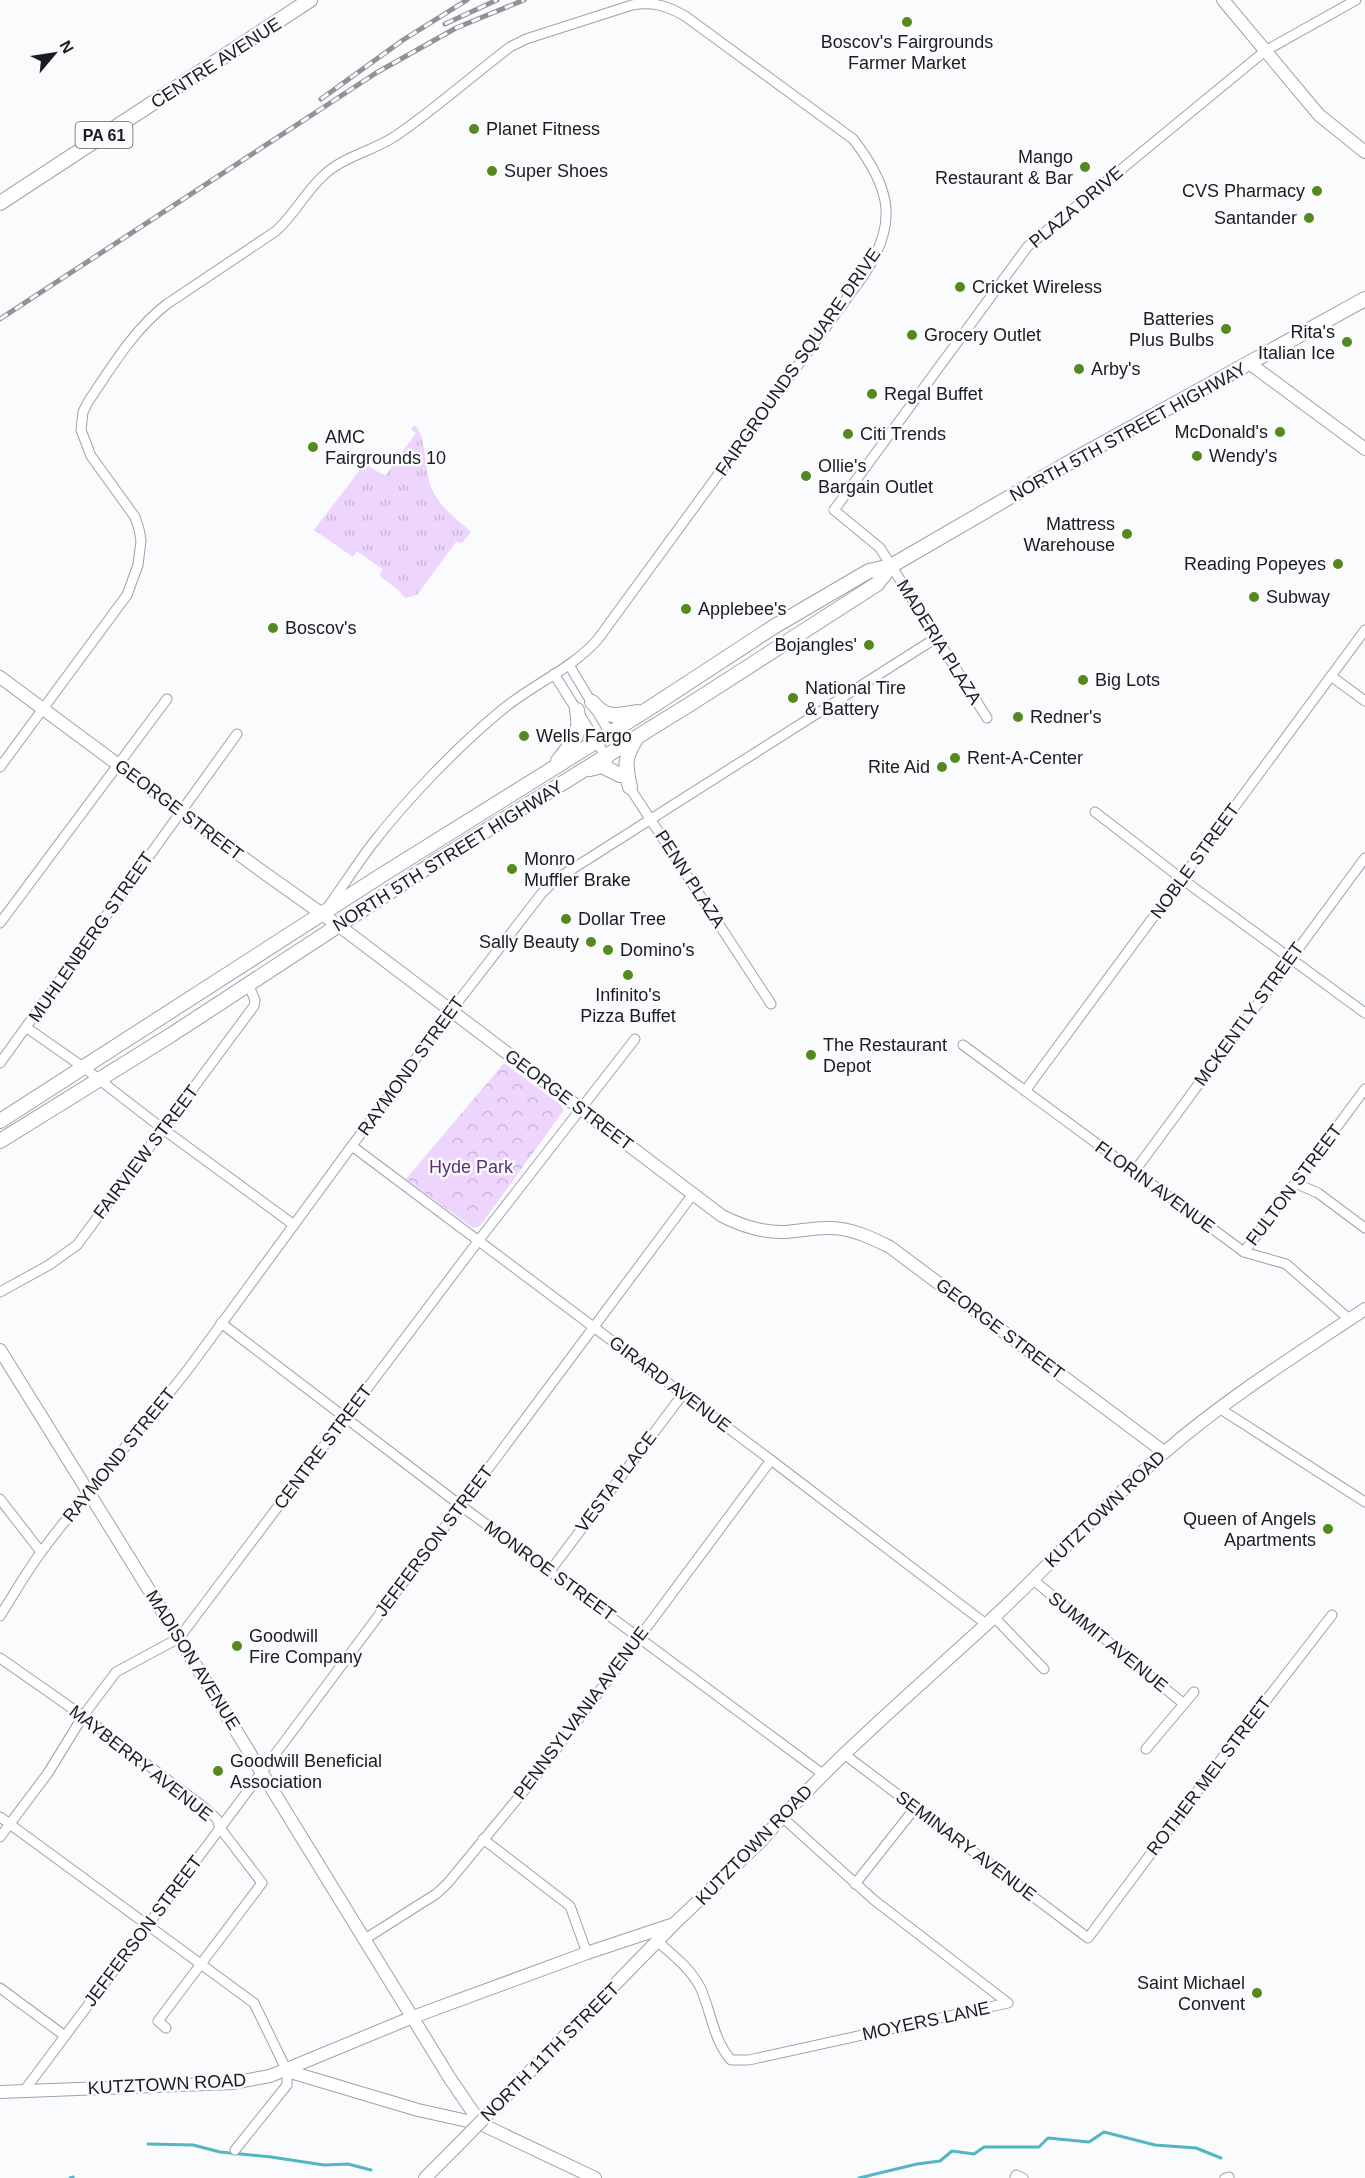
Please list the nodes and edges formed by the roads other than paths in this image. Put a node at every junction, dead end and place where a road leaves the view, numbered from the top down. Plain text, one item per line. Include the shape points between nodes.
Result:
1 (310, 0) edge
2 (1223, 0) edge
3 (1356, 0) edge
4 (1265, 51) junction
5 (1365, 152) edge
6 (0, 203) edge
7 (1365, 299) edge
8 (1249, 363) junction
9 (1365, 449) edge
10 (834, 510) joint
11 (891, 566) junction
12 (1365, 630) edge
13 (936, 638) junction
14 (569, 665) junction
15 (554, 674) junction
16 (1331, 676) junction
17 (0, 677) edge
18 (167, 699) dead end
19 (1365, 701) edge
20 (592, 702) junction
21 (43, 709) junction
22 (577, 710) junction
23 (645, 711) junction
24 (987, 718) dead end
25 (610, 732) junction
26 (237, 734) dead end
27 (638, 736) junction
28 (595, 741) junction
29 (619, 748) junction
30 (605, 757) junction
31 (118, 764) junction
32 (0, 767) edge
33 (552, 768) junction
34 (577, 774) junction
35 (620, 775) junction
36 (630, 787) junction
37 (181, 810) junction
38 (1095, 812) dead end
39 (652, 820) junction
40 (1365, 858) edge
41 (1182, 879) junction
42 (323, 914) junction
43 (0, 922) edge
44 (338, 925) junction
45 (1290, 958) junction
46 (248, 984) junction
47 (771, 1004) dead end
48 (450, 1012) junction
49 (1365, 1013) edge
50 (27, 1028) junction
51 (635, 1039) dead end
52 (963, 1045) dead end
53 (0, 1063) edge
54 (83, 1067) junction
55 (98, 1079) junction
56 (1365, 1089) edge
57 (1025, 1091) junction
58 (581, 1109) junction
59 (0, 1121) edge
60 (163, 1129) junction
61 (0, 1141) edge
62 (352, 1146) junction
63 (1134, 1172) junction
64 (1295, 1183) junction
65 (693, 1194) junction
66 (294, 1225) junction
67 (1365, 1228) edge
68 (479, 1240) junction
69 (1244, 1252) junction
70 (0, 1292) edge
71 (1365, 1309) edge
72 (1349, 1319) junction
73 (221, 1323) junction
74 (593, 1326) junction
75 (0, 1350) edge
76 (683, 1394) junction
77 (1219, 1408) junction
78 (345, 1416) junction
79 (1164, 1452) junction
80 (771, 1460) junction
81 (89, 1491) junction
82 (0, 1499) edge
83 (1365, 1502) edge
84 (460, 1505) junction
85 (41, 1552) junction
86 (549, 1571) junction
87 (1032, 1579) junction
88 (1332, 1615) dead end
89 (0, 1616) edge
90 (990, 1621) junction
91 (639, 1637) junction
92 (179, 1638) junction
93 (0, 1658) edge
94 (1044, 1669) dead end
95 (1194, 1692) dead end
96 (1184, 1704) junction
97 (83, 1716) junction
98 (1146, 1749) dead end
99 (844, 1754) junction
100 (262, 1772) junction
101 (824, 1775) junction
102 (915, 1808) junction
103 (0, 1817) edge
104 (782, 1817) junction
105 (10, 1824) junction
106 (220, 1828) junction
107 (0, 1837) edge
108 (483, 1839) junction
109 (855, 1884) junction
110 (674, 1924) junction
111 (147, 1925) junction
112 (1088, 1938) joint
113 (365, 1939) junction
114 (658, 1942) junction
115 (587, 1953) junction
116 (201, 1964) junction
117 (0, 1988) edge
118 (413, 2017) junction
119 (166, 2028) dead end
120 (65, 2036) junction
121 (287, 2071) junction
122 (24, 2091) junction
123 (0, 2092) edge
124 (481, 2124) junction
125 (235, 2150) dead end
126 (425, 2178) edge
127 (595, 2178) edge
128 (1015, 2178) edge
129 (1023, 2178) edge

1 - 6 main road, CENTRE AVENUE / PA 61
2 - 4 street
3 - 4 street, PLAZA DRIVE
4 - 5 street via 1318,115
4 - 10 street, PLAZA DRIVE via 1028,246
7 - 8 main road, NORTH 5TH STREET HIGHWAY
8 - 9 street
8 - 11 main road, NORTH 5TH STREET HIGHWAY
10 - 11 street, MADERIA PLAZA via 880,548
11 - 13 street, MADERIA PLAZA
11 - 23 main road, NORTH 5TH STREET HIGHWAY via 859,576
11 - 27 main road, NORTH 5TH STREET HIGHWAY via 877,584
12 - 16 street, NOBLE STREET
13 - 24 street, MADERIA PLAZA
13 - 39 street, RAYMOND STREET
14 - 15 street, FAIRGROUNDS SQUARE DRIVE
14 - 20 street
14 - 21 street, FAIRGROUNDS SQUARE DRIVE via 598,639 869,268 884,239 886,209 882,185 853,140 685,16 658,4 632,5 510,47 396,136 324,175 276,231 152,315 88,402 81,420 90,456 135,517 141,541 138,566 127,595
15 - 22 street
15 - 42 street, FAIRGROUNDS SQUARE DRIVE via 504,708 404,806
16 - 19 street
16 - 41 street, NOBLE STREET
17 - 21 street, GEORGE STREET
18 - 31 street
20 - 23 main road via 600,712 610,715
20 - 25 street
21 - 31 street, GEORGE STREET
21 - 32 street, FAIRGROUNDS SQUARE DRIVE
22 - 28 street
22 - 33 main road via 576,739
23 - 25 main road, NORTH 5TH STREET HIGHWAY
25 - 28 main road, NORTH 5TH STREET HIGHWAY
25 - 29 street
26 - 37 street, MUHLENBERG STREET
27 - 29 main road, NORTH 5TH STREET HIGHWAY
27 - 36 main road via 627,752
28 - 30 street
28 - 33 main road, NORTH 5TH STREET HIGHWAY
29 - 30 main road, NORTH 5TH STREET HIGHWAY
30 - 34 main road, NORTH 5TH STREET HIGHWAY
30 - 35 street, PENN PLAZA
31 - 37 street, GEORGE STREET
31 - 43 street
33 - 42 main road, NORTH 5TH STREET HIGHWAY
34 - 35 main road via 602,766
34 - 44 main road, NORTH 5TH STREET HIGHWAY
35 - 36 street, PENN PLAZA
36 - 39 street, PENN PLAZA
37 - 42 street, GEORGE STREET
37 - 50 street, MUHLENBERG STREET
38 - 41 street
39 - 47 street, PENN PLAZA
39 - 48 street, RAYMOND STREET via 549,885
40 - 45 street, MCKENTLY STREET
41 - 45 street
41 - 57 street, NOBLE STREET
42 - 44 street, GEORGE STREET
42 - 54 main road, NORTH 5TH STREET HIGHWAY
44 - 46 main road, NORTH 5TH STREET HIGHWAY
44 - 48 street, GEORGE STREET
45 - 49 street
45 - 63 street, MCKENTLY STREET
46 - 55 main road, NORTH 5TH STREET HIGHWAY
46 - 60 street, FAIRVIEW STREET via 254,1006
48 - 58 street, GEORGE STREET
48 - 62 street, RAYMOND STREET
50 - 53 street, MUHLENBERG STREET
50 - 54 street
51 - 58 street, CENTRE STREET
52 - 57 street, FLORIN AVENUE
54 - 55 street
54 - 59 main road, NORTH 5TH STREET HIGHWAY
55 - 60 street
55 - 61 main road, NORTH 5TH STREET HIGHWAY
56 - 64 street, FULTON STREET
57 - 63 street, FLORIN AVENUE
58 - 65 street, GEORGE STREET
58 - 68 street, CENTRE STREET
60 - 66 street
60 - 70 street, FAIRVIEW STREET via 77,1245
62 - 66 street, RAYMOND STREET
62 - 68 street, GIRARD AVENUE
63 - 69 street, FLORIN AVENUE
64 - 67 street via 1318,1193
64 - 69 street, FULTON STREET
65 - 74 street, JEFFERSON STREET
65 - 79 street, GEORGE STREET via 722,1215 754,1230 833,1228 862,1234 890,1247
66 - 73 street, RAYMOND STREET
68 - 74 street, GIRARD AVENUE
68 - 78 street, CENTRE STREET
69 - 72 street, FLORIN AVENUE via 1286,1264
71 - 72 street, KUTZTOWN ROAD
72 - 77 street, KUTZTOWN ROAD
73 - 78 street, MONROE STREET
73 - 81 street, RAYMOND STREET via 148,1421
74 - 76 street, GIRARD AVENUE
74 - 84 street, JEFFERSON STREET
75 - 81 street, MADISON AVENUE
76 - 80 street, GIRARD AVENUE
76 - 86 street, VESTA PLACE
77 - 79 street, KUTZTOWN ROAD
77 - 83 street
78 - 84 street, MONROE STREET
78 - 92 street, CENTRE STREET
79 - 87 street, KUTZTOWN ROAD
80 - 90 street, GIRARD AVENUE
80 - 91 street, PENNSYLVANIA AVENUE
81 - 85 street, RAYMOND STREET
81 - 92 street, MADISON AVENUE
82 - 85 street
84 - 86 street, MONROE STREET
84 - 100 street, JEFFERSON STREET
85 - 89 street, RAYMOND STREET
86 - 91 street, MONROE STREET
87 - 90 street, KUTZTOWN ROAD
87 - 96 street, SUMMIT AVENUE
88 - 112 street, ROTHER MEL STREET
90 - 94 street, GIRARD AVENUE
90 - 99 street, KUTZTOWN ROAD
91 - 101 street, MONROE STREET
91 - 108 street, PENNSYLVANIA AVENUE via 537,1775
92 - 97 street, CENTRE STREET via 116,1672
92 - 100 street, MADISON AVENUE
93 - 97 street, MAYBERRY AVENUE
95 - 96 street
96 - 98 street
97 - 105 street, CENTRE STREET
97 - 106 street, MAYBERRY AVENUE via 205,1808
99 - 101 street, KUTZTOWN ROAD
99 - 102 street, SEMINARY AVENUE
100 - 106 street, JEFFERSON STREET
100 - 113 street, MADISON AVENUE
101 - 104 street, KUTZTOWN ROAD
102 - 109 street
102 - 112 street, SEMINARY AVENUE
103 - 105 street
104 - 109 street, MOYERS LANE
104 - 110 street, KUTZTOWN ROAD
105 - 107 street, CENTRE STREET
105 - 111 street
106 - 111 street, JEFFERSON STREET
106 - 116 street, MAYBERRY AVENUE via 262,1883
108 - 113 street, PENNSYLVANIA AVENUE via 447,1884
108 - 115 street via 570,1906
109 - 114 street, MOYERS LANE via 1008,2003 749,2060 731,2060 721,2045 695,1979
110 - 114 street, NORTH 11TH STREET
110 - 115 street, KUTZTOWN ROAD
111 - 116 street
111 - 120 street, JEFFERSON STREET
113 - 118 street, MADISON AVENUE
114 - 126 street, NORTH 11TH STREET, bridge
115 - 118 street, KUTZTOWN ROAD
116 - 119 street, MAYBERRY AVENUE via 158,2021
116 - 121 street via 254,2003
117 - 120 street
118 - 121 street, KUTZTOWN ROAD
118 - 124 street, MADISON AVENUE
120 - 122 street, JEFFERSON STREET
121 - 122 street, KUTZTOWN ROAD via 232,2083
121 - 124 street via 418,2110
121 - 125 street via 287,2085
122 - 123 street, KUTZTOWN ROAD
124 - 127 street
128 - 129 street

